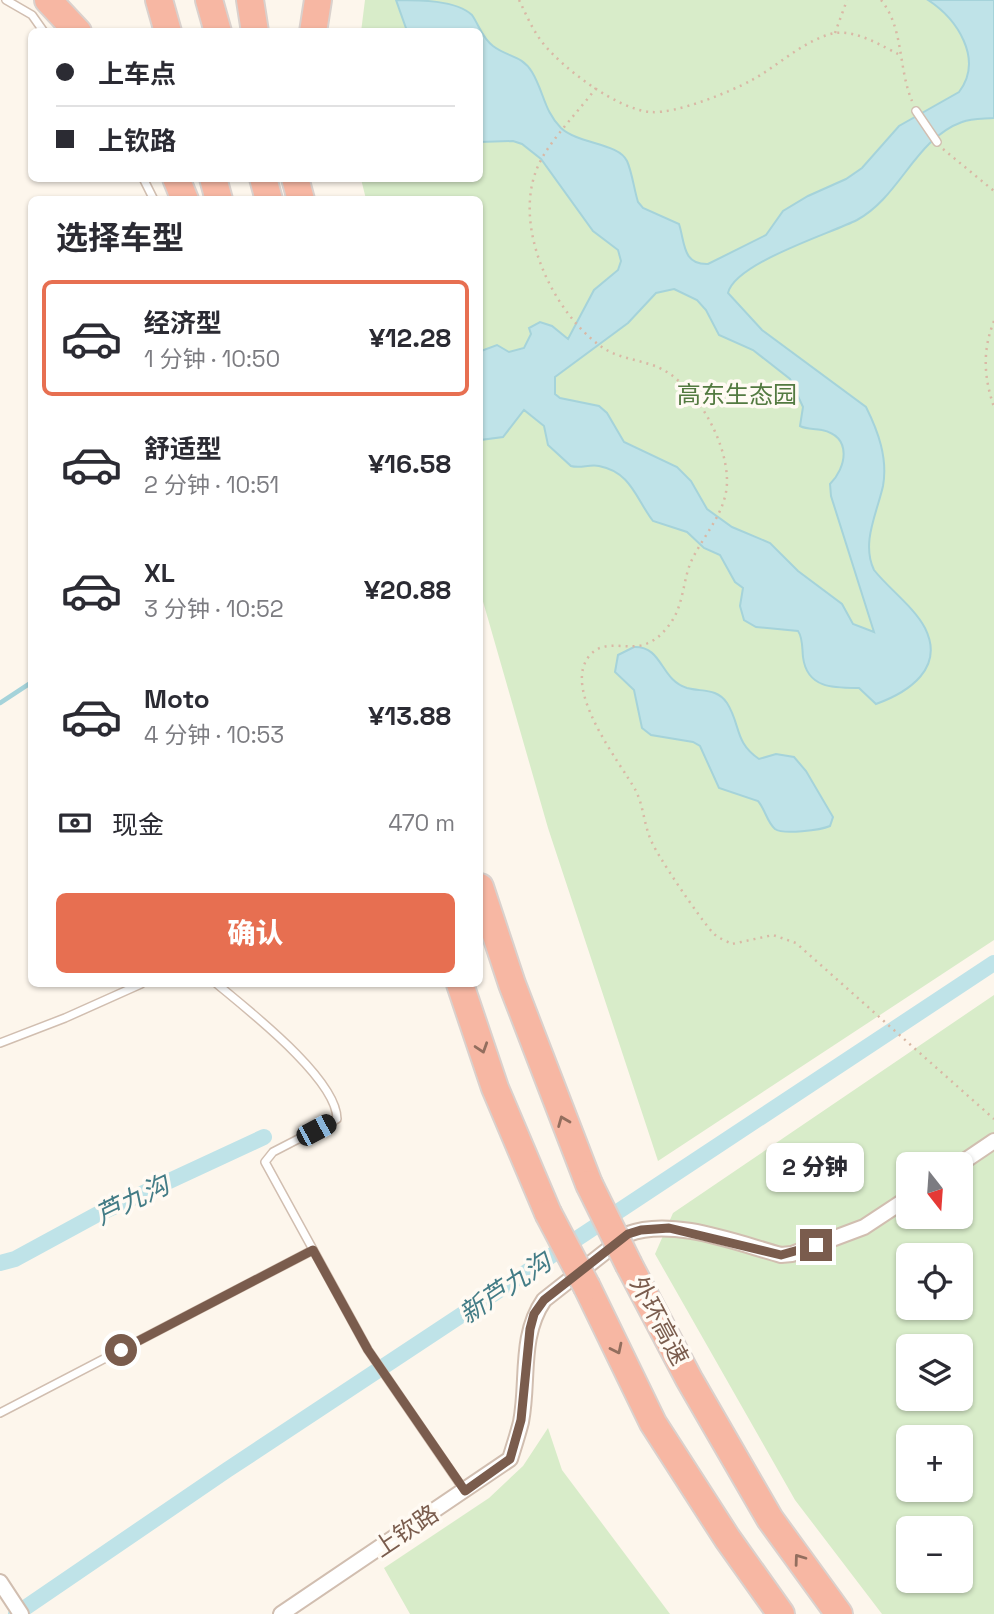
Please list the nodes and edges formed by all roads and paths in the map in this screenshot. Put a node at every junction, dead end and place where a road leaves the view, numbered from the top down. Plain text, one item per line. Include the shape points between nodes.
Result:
1 (6, 0) edge
2 (48, 0) edge
3 (159, 0) edge
4 (209, 0) edge
5 (250, 0) edge
6 (318, 0) edge
7 (519, 0) edge
8 (847, 0) edge
9 (881, 0) edge
10 (41, 28) edge
11 (74, 28) edge
12 (167, 28) edge
13 (217, 28) edge
14 (254, 28) edge
15 (314, 28) edge
16 (835, 33) junction
17 (900, 55) junction
18 (596, 88) junction
19 (916, 111) joint
20 (937, 142) joint
21 (994, 191) edge
22 (994, 321) edge
23 (985, 360) junction
24 (994, 360) edge
25 (994, 407) edge
26 (483, 896) edge
27 (134, 987) edge
28 (220, 987) edge
29 (461, 987) edge
30 (0, 1044) edge
31 (994, 1119) edge
32 (994, 1141) edge
33 (973, 1155) edge
34 (896, 1206) edge
35 (313, 1250) junction
36 (0, 1413) edge
37 (465, 1491) junction
38 (3, 1586) edge
39 (20, 1614) edge
40 (281, 1614) edge
41 (781, 1614) edge
42 (839, 1614) edge

1 - 10 lane via 32,15
2 - 11 highway
3 - 12 highway
4 - 13 highway
5 - 14 highway
6 - 15 highway
7 - 18 path via 544,44
8 - 16 path
9 - 17 path via 894,19
16 - 17 path via 866,39
16 - 18 path via 748,82 677,108 649,112 631,108
17 - 19 path
18 - 31 path via 539,163 532,180 529,221 540,266 562,306 598,345 617,356 657,367 680,381 701,405 718,438 727,479 724,503 690,565 673,620 646,645 607,646 591,654 583,671 585,699 598,731 638,794 650,841 715,935 732,944 773,935 796,943
19 - 20 lane
20 - 21 path
22 - 23 path
23 - 24 path
23 - 25 path
42 -> 26 highway, 外环高速, bridge via 770,1519 629,1265 589,1184
27 - 30 lane
28 - 35 lane via 320,1077 337,1108 337,1119 273,1152 265,1162
29 -> 41 highway, 外环高速, bridge via 495,1088 548,1213 653,1423
32 - 33 street
34 - 37 street, 上钦路 via 864,1227 792,1254 669,1228 628,1234 544,1300 534,1314 521,1420 510,1459
35 - 36 lane
35 - 37 lane via 368,1350
37 - 40 street, 上钦路
38 - 39 street

